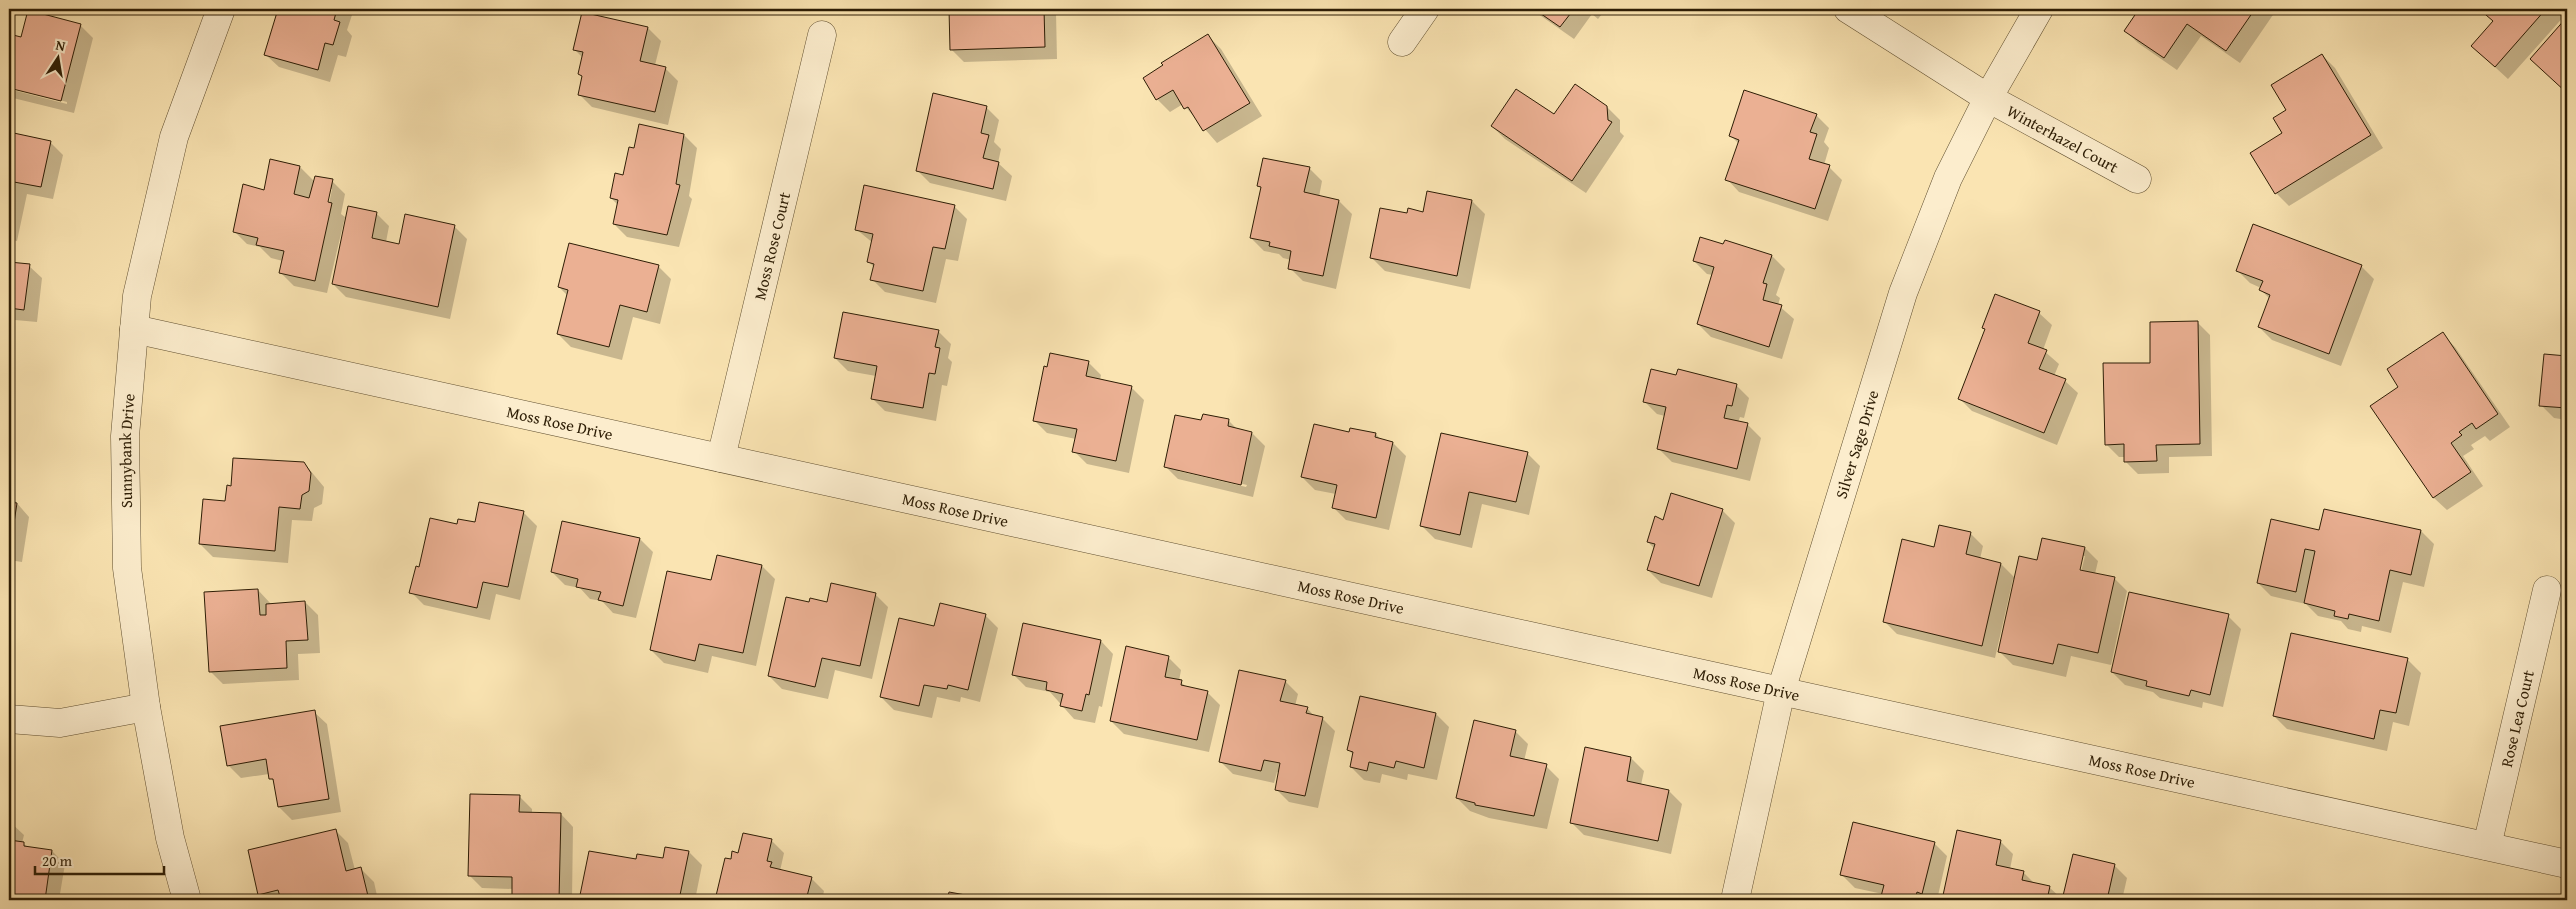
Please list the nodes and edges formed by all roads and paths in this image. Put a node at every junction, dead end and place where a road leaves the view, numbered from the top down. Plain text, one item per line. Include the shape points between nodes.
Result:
1 (221, 9) edge
2 (1425, 9) edge
3 (1848, 9) edge
4 (2039, 9) edge
5 (822, 35) dead end
6 (1402, 42) dead end
7 (1988, 98) junction
8 (2137, 179) dead end
9 (134, 329) junction
10 (721, 458) junction
11 (2547, 590) dead end
12 (1781, 691) junction
13 (146, 707) junction
14 (9, 720) edge
15 (2487, 846) junction
16 (2567, 864) edge
17 (187, 900) edge
18 (1735, 900) edge

1 - 9 street, Sunnybank Drive via 174,137 137,296
2 - 6 street
3 - 7 street, Winterhazel Court
4 - 7 street, Silver Sage Drive
5 - 10 street, Moss Rose Court
7 - 8 street, Winterhazel Court
7 - 12 street, Silver Sage Drive via 1948,178 1903,293
9 - 10 street, Moss Rose Drive
9 - 13 street, Sunnybank Drive via 125,436 127,568
10 - 12 street, Moss Rose Drive
11 - 15 street, Rose Lea Court
12 - 15 street, Moss Rose Drive
12 - 18 street, Silver Sage Drive
13 - 14 street via 60,723
13 - 17 street, Sunnybank Drive via 170,838
15 - 16 street, Moss Rose Drive

